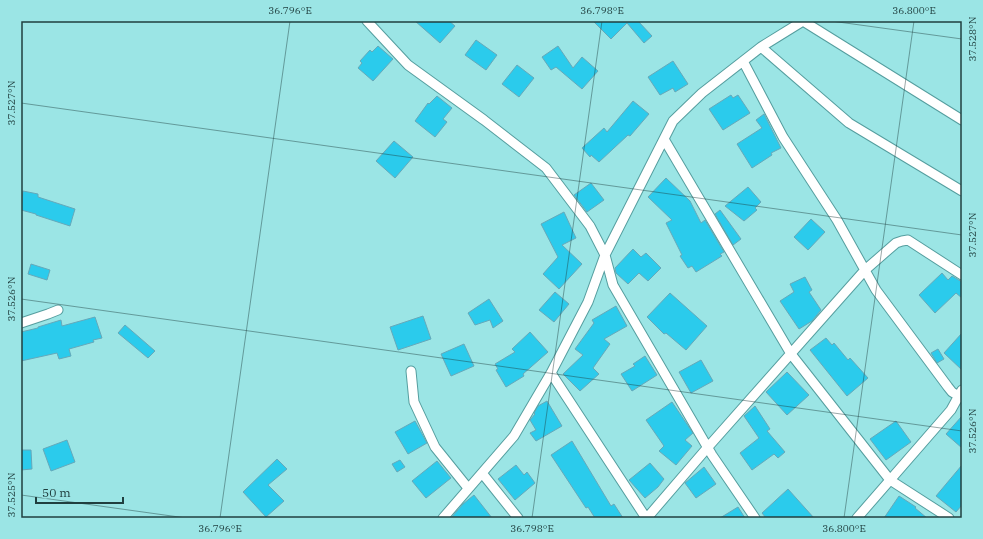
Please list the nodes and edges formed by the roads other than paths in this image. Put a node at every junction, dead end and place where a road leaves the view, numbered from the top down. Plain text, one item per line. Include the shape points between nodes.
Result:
1 (368, 21) edge
2 (803, 21) edge
3 (761, 47) junction
4 (743, 61) junction
5 (962, 120) edge
6 (664, 139) junction
7 (962, 191) edge
8 (605, 255) junction
9 (865, 270) junction
10 (962, 275) edge
11 (58, 310) dead end
12 (21, 323) edge
13 (790, 354) junction
14 (412, 372) dead end
15 (550, 373) junction
16 (961, 395) edge
17 (708, 447) junction
18 (482, 472) junction
19 (890, 480) junction
20 (468, 488) junction
21 (443, 518) edge
22 (518, 518) edge
23 (646, 518) edge
24 (755, 518) edge
25 (857, 518) edge
26 (949, 518) edge

1 - 8 street via 408,65 546,168 590,226
2 - 3 street
2 - 5 street
3 - 4 street
3 - 7 street via 849,123
4 - 6 street via 702,93 673,121
4 - 9 street via 783,137 837,220
6 - 8 street
6 - 13 street
8 - 15 street via 588,302
8 - 17 street via 613,285
9 - 10 street via 896,243 908,240
9 - 13 street
9 - 16 street via 876,290 934,369 952,392
11 - 12 street
13 - 17 street
13 - 19 street
14 - 20 street via 414,402 435,447
15 - 18 street via 514,436
15 - 23 street
16 - 19 street
17 - 23 street
17 - 24 street
18 - 20 street
18 - 22 street
19 - 25 street
19 - 26 street
20 - 21 street

